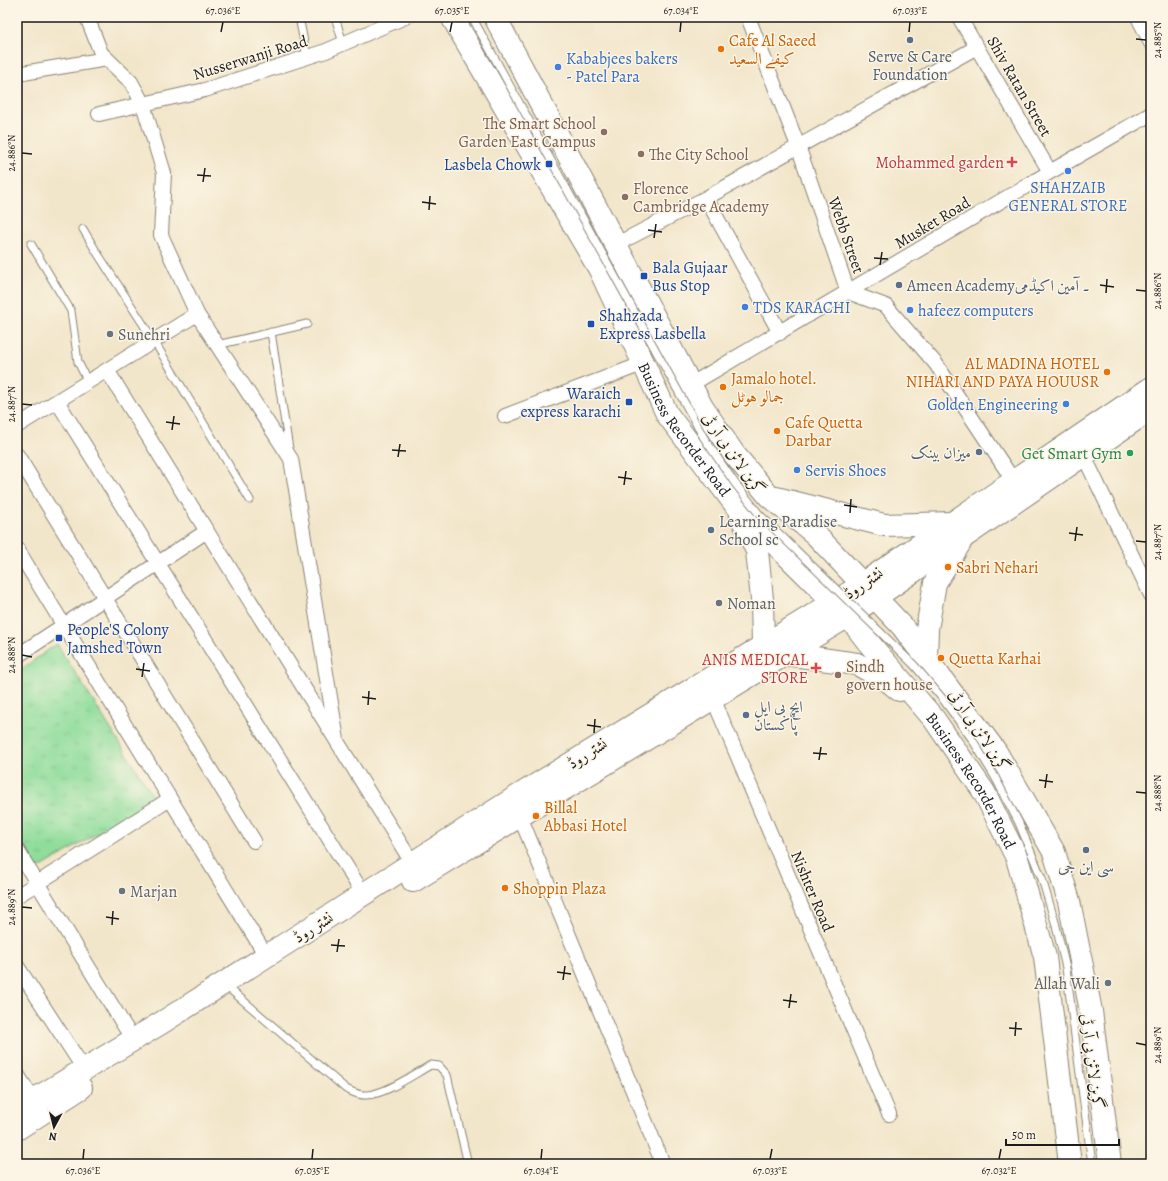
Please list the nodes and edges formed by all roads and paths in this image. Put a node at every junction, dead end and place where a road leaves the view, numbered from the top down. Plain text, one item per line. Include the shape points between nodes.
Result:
1 (87, 17) edge
2 (299, 17) edge
3 (335, 17) edge
4 (405, 17) edge
5 (452, 17) edge
6 (472, 17) edge
7 (496, 17) edge
8 (959, 17) edge
9 (1138, 17) edge
10 (754, 19) edge
11 (381, 22) edge
12 (343, 43) junction
13 (1151, 43) edge
14 (977, 47) junction
15 (307, 57) junction
16 (107, 58) junction
17 (17, 74) edge
18 (143, 104) junction
19 (99, 114) dead end
20 (1151, 114) edge
21 (798, 146) junction
22 (1050, 172) junction
23 (706, 198) junction
24 (84, 229) dead end
25 (31, 244) dead end
26 (615, 245) junction
27 (848, 292) junction
28 (197, 314) junction
29 (307, 324) dead end
30 (271, 332) junction
31 (780, 332) junction
32 (154, 341) junction
33 (217, 345) junction
34 (642, 364) junction
35 (107, 370) junction
36 (88, 382) junction
37 (690, 385) junction
38 (1151, 388) edge
39 (57, 402) junction
40 (1151, 409) edge
41 (505, 416) dead end
42 (17, 426) edge
43 (17, 455) edge
44 (1084, 456) junction
45 (291, 459) junction
46 (1013, 480) junction
47 (770, 496) junction
48 (250, 500) dead end
49 (735, 504) junction
50 (957, 530) junction
51 (207, 531) junction
52 (17, 549) edge
53 (157, 563) junction
54 (868, 591) junction
55 (1151, 595) edge
56 (105, 599) junction
57 (841, 609) junction
58 (64, 625) junction
59 (763, 645) junction
60 (786, 654) junction
61 (17, 656) edge
62 (926, 658) junction
63 (709, 689) junction
64 (934, 719) junction
65 (337, 740) junction
66 (170, 799) junction
67 (517, 808) junction
68 (254, 842) dead end
69 (17, 850) edge
70 (413, 864) junction
71 (38, 883) junction
72 (364, 895) junction
73 (17, 896) edge
74 (267, 957) junction
75 (17, 966) edge
76 (232, 991) junction
77 (133, 1040) junction
78 (84, 1069) junction
79 (17, 1074) edge
80 (25, 1105) edge
81 (889, 1114) dead end
82 (17, 1129) edge
83 (468, 1164) edge
84 (663, 1164) edge
85 (1070, 1164) edge
86 (1092, 1164) edge
87 (1110, 1164) edge

1 - 16 street via 101,53
2 - 15 lane
3 - 12 lane
4 - 11 street, Nusserwanji Road
5 - 34 main road, Business Recorder Road via 600,270
6 - 86 lane, گرین لائن بی آر ٹی, bridge via 694,420 723,467 760,514 929,681 972,739 996,777 1031,851 1055,922 1071,997
7 - 26 main road, Business Recorder Road
8 - 14 street, Shiv Ratan Street
9 - 13 street
10 - 21 street, Webb Street
11 - 12 street, Nusserwanji Road
12 - 15 street, Nusserwanji Road
14 - 21 street
14 - 22 street, Shiv Ratan Street
15 - 18 street, Nusserwanji Road via 205,90
16 - 17 street
16 - 18 street via 131,82
18 - 19 street, Nusserwanji Road
18 - 28 street via 164,173 161,235
20 - 22 street, Musket Road
21 - 23 street
21 - 27 street, Webb Street
22 - 27 street, Musket Road
23 - 26 street
23 - 31 street
24 - 32 lane
25 - 36 lane via 71,311 78,362
26 - 37 main road, Business Recorder Road
27 - 31 street, Musket Road
27 - 46 street, Webb Street via 886,306 936,364
28 - 32 street
28 - 33 street
29 - 30 lane
30 - 33 lane
30 - 45 lane
31 - 37 street, Musket Road
32 - 35 street
32 - 48 lane
33 - 45 street
34 - 41 street
34 - 49 main road, Business Recorder Road via 667,414
35 - 36 street
35 - 51 street
36 - 39 street
37 - 47 main road, Business Recorder Road via 734,454
38 - 46 main road, نشتر روڈ
39 - 42 street
39 - 53 street
40 - 44 main road, نشتر روڈ
43 - 56 street
44 - 50 main road, نشتر روڈ
44 - 55 street
45 - 65 street
46 - 50 main road, نشتر روڈ
47 - 50 main road via 884,525
47 - 54 main road, Business Recorder Road via 815,534
49 - 57 main road, Business Recorder Road
49 - 59 main road via 757,551
50 - 54 main road, نشتر روڈ
50 - 62 main road via 935,583 927,629
51 - 53 street
51 - 65 street
52 - 58 street
53 - 56 street
53 - 72 street
54 - 57 main road, نشتر روڈ
54 - 62 main road, Business Recorder Road via 902,626
56 - 58 street
56 - 68 street
57 - 59 main road, نشتر روڈ
57 - 60 main road, نشتر روڈ
57 - 64 main road, Business Recorder Road
58 - 61 street
58 - 66 street
59 - 63 main road, نشتر روڈ
60 - 63 main road, نشتر روڈ
60 - 64 main road via 857,664 891,683
62 - 87 main road, Business Recorder Road via 996,752 1054,852 1069,901 1091,1012
63 - 67 main road, نشتر روڈ
63 - 81 street, Nishter Road
64 - 85 main road, Business Recorder Road via 984,792 1017,858 1045,957
65 - 70 street
66 - 71 street
66 - 74 street
67 - 70 main road, نشتر روڈ
67 - 76 main road, نشتر روڈ
67 - 84 street
69 - 71 street
70 - 72 main road, نشتر روڈ
71 - 73 street
71 - 77 street
72 - 74 main road, نشتر روڈ
74 - 77 main road, نشتر روڈ
75 - 78 street
76 - 82 main road, نشتر روڈ
76 - 83 lane via 346,1089 357,1094 377,1094 431,1065 438,1066 447,1075
77 - 78 main road, نشتر روڈ
78 - 80 main road, نشتر روڈ
79 - 80 street

